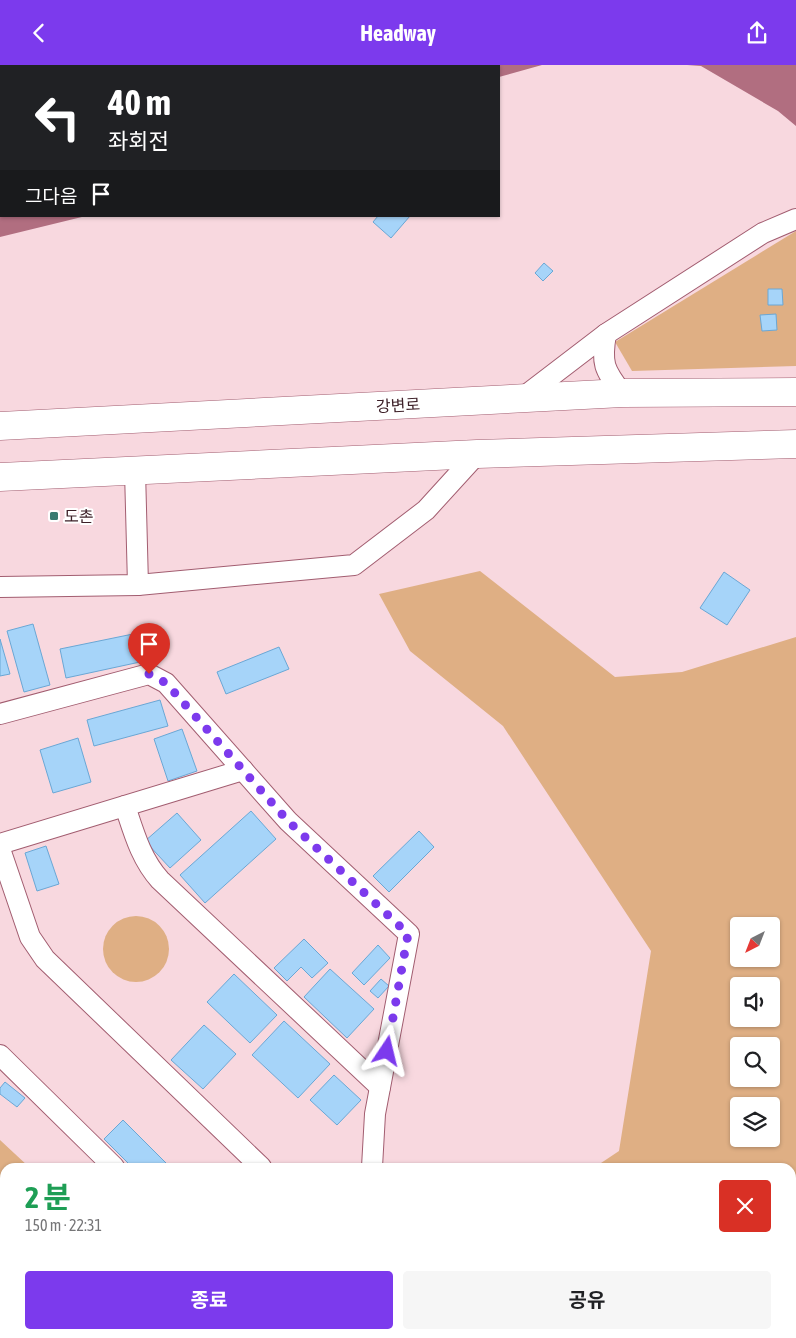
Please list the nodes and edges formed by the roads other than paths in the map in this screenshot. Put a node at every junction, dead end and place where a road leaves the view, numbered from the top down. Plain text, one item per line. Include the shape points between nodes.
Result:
1 (796, 219) edge
2 (606, 333) junction
3 (796, 392) edge
4 (622, 393) junction
5 (521, 399) junction
6 (0, 426) edge
7 (796, 444) edge
8 (477, 454) junction
9 (135, 471) junction
10 (0, 477) edge
11 (138, 585) junction
12 (0, 587) edge
13 (0, 714) edge
14 (243, 770) junction
15 (125, 806) junction
16 (0, 844) edge
17 (0, 849) edge
18 (0, 1055) edge
19 (380, 1087) junction
20 (110, 1163) edge
21 (257, 1163) edge
22 (372, 1163) edge

1 - 2 street via 763,233
2 - 4 street via 602,356 607,374
2 - 5 street
3 - 4 main road, 강변로
4 - 5 main road, 강변로
5 - 6 main road, 강변로
7 - 8 main road
8 - 9 main road
8 - 11 street via 426,509 354,565
9 - 10 main road
9 - 11 street
11 - 12 street
13 - 14 street via 149,674 166,683
14 - 15 street
14 - 19 street via 288,821 408,934
15 - 16 street
15 - 19 street via 140,852 150,869
17 - 21 street via 30,937 45,959
18 - 20 street
19 - 22 street

